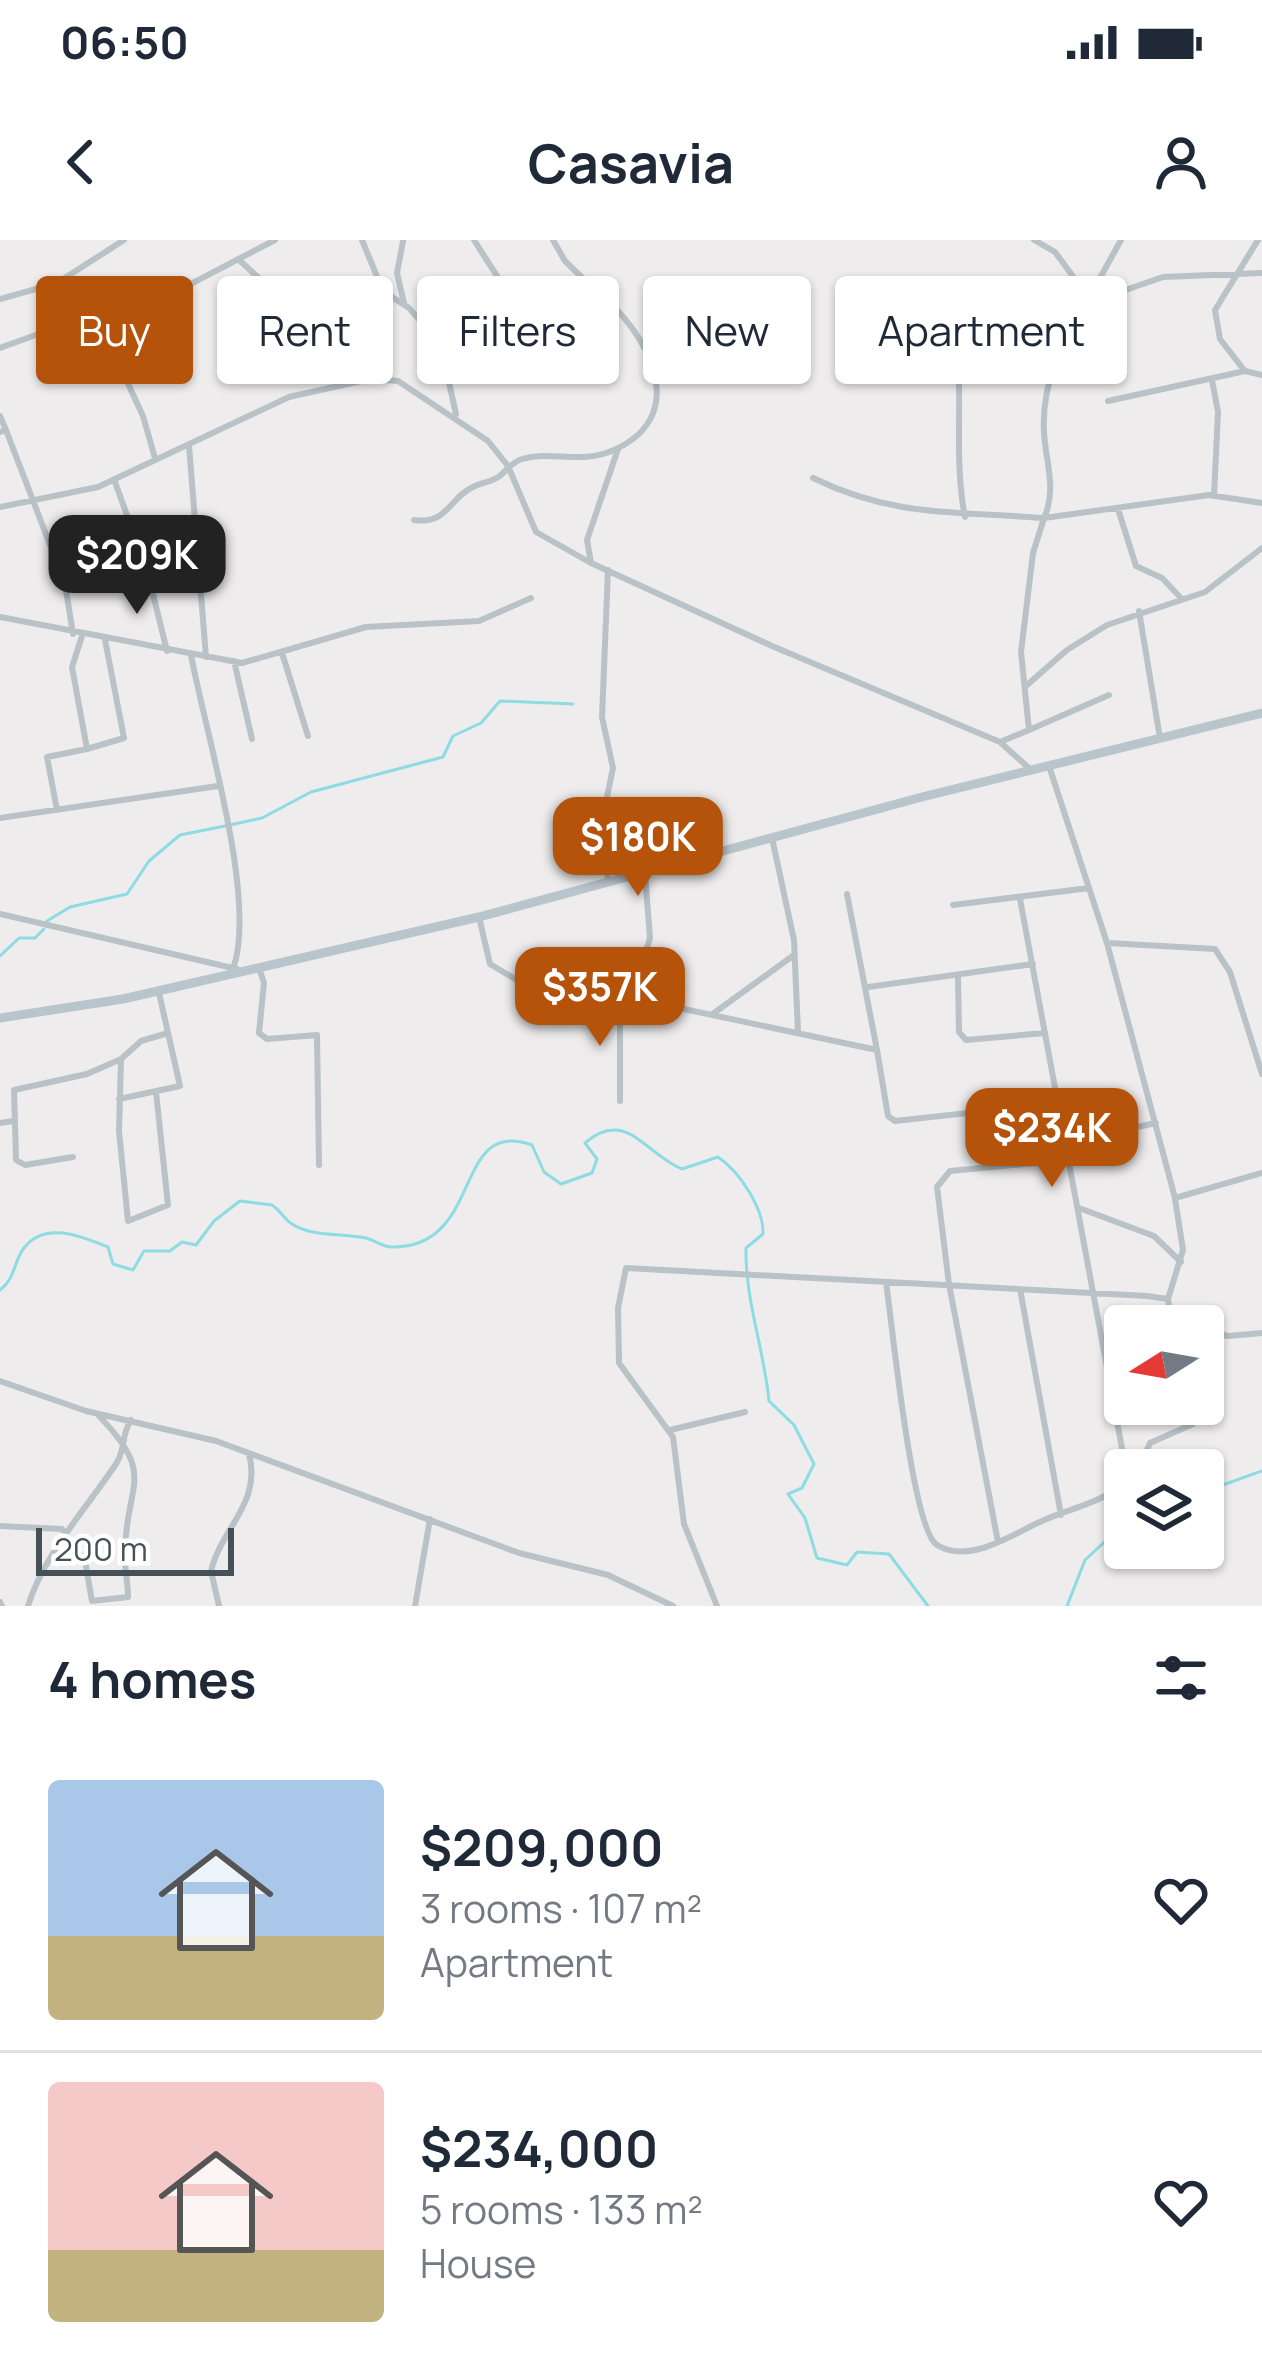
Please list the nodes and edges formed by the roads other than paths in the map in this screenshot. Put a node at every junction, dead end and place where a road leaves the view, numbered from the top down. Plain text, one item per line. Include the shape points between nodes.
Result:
1 (124, 240) edge
2 (275, 240) edge
3 (362, 240) edge
4 (474, 240) edge
5 (553, 240) edge
6 (1034, 240) edge
7 (1053, 240) edge
8 (1121, 240) edge
9 (1258, 240) edge
10 (403, 241) edge
11 (1055, 252) junction
12 (238, 259) junction
13 (1262, 273) edge
14 (257, 276) edge
15 (496, 276) edge
16 (580, 276) edge
17 (1069, 276) edge
18 (1100, 276) edge
19 (1232, 276) junction
20 (193, 283) edge
21 (1127, 290) edge
22 (0, 299) edge
23 (405, 306) junction
24 (619, 315) edge
25 (36, 335) edge
26 (0, 348) edge
27 (1245, 371) junction
28 (1262, 375) edge
29 (1212, 380) junction
30 (393, 381) edge
31 (128, 384) edge
32 (348, 384) edge
33 (961, 384) edge
34 (1048, 384) edge
35 (1108, 401) dead end
36 (0, 416) edge
37 (456, 416) junction
38 (3, 431) edge
39 (189, 445) junction
40 (618, 449) junction
41 (155, 460) junction
42 (508, 466) junction
43 (813, 478) dead end
44 (114, 479) junction
45 (1214, 496) junction
46 (32, 500) junction
47 (1262, 503) edge
48 (0, 507) edge
49 (1118, 509) junction
50 (965, 517) junction
51 (1044, 518) junction
52 (414, 520) dead end
53 (1262, 548) edge
54 (591, 563) junction
55 (608, 570) junction
56 (148, 574) junction
57 (65, 584) junction
58 (531, 598) dead end
59 (1181, 598) junction
60 (1139, 611) junction
61 (0, 617) edge
62 (77, 635) junction
63 (105, 640) junction
64 (167, 651) junction
65 (282, 653) junction
66 (191, 655) junction
67 (206, 658) junction
68 (234, 662) junction
69 (1028, 686) junction
70 (1109, 695) dead end
71 (1262, 713) edge
72 (1029, 730) junction
73 (308, 736) dead end
74 (1160, 738) junction
75 (252, 739) dead end
76 (1000, 742) junction
77 (87, 749) junction
78 (1049, 766) junction
79 (1031, 770) junction
80 (218, 786) junction
81 (57, 810) junction
82 (0, 818) edge
83 (772, 838) junction
84 (645, 874) junction
85 (609, 884) junction
86 (1089, 888) junction
87 (847, 894) dead end
88 (1020, 899) junction
89 (953, 905) dead end
90 (0, 914) edge
91 (479, 917) junction
92 (1108, 943) junction
93 (794, 955) junction
94 (1034, 964) junction
95 (260, 968) junction
96 (233, 969) junction
97 (246, 971) junction
98 (958, 975) junction
99 (868, 987) junction
100 (159, 991) junction
101 (620, 998) junction
102 (632, 998) junction
103 (710, 1014) junction
104 (0, 1018) edge
105 (798, 1032) junction
106 (168, 1033) junction
107 (1045, 1033) junction
108 (877, 1050) junction
109 (121, 1059) junction
110 (1262, 1074) edge
111 (156, 1092) junction
112 (119, 1099) junction
113 (620, 1101) dead end
114 (1059, 1103) junction
115 (13, 1121) junction
116 (0, 1123) edge
117 (1156, 1123) junction
118 (1065, 1142) junction
119 (73, 1156) dead end
120 (1066, 1160) junction
121 (319, 1165) dead end
122 (1262, 1173) edge
123 (1174, 1198) junction
124 (1079, 1208) junction
125 (1181, 1262) junction
126 (886, 1282) junction
127 (949, 1284) junction
128 (1020, 1288) junction
129 (1093, 1293) junction
130 (1168, 1299) junction
131 (1169, 1305) edge
132 (1262, 1333) edge
133 (1224, 1335) edge
134 (0, 1381) edge
135 (92, 1412) junction
136 (745, 1412) dead end
137 (131, 1420) junction
138 (1191, 1425) edge
139 (670, 1430) junction
140 (123, 1449) junction
141 (1122, 1449) edge
142 (1147, 1449) edge
143 (249, 1454) junction
144 (1104, 1498) edge
145 (1061, 1515) junction
146 (430, 1520) junction
147 (0, 1526) edge
148 (66, 1534) junction
149 (998, 1542) junction
150 (28, 1606) edge
151 (219, 1606) edge
152 (415, 1606) edge
153 (673, 1606) edge
154 (717, 1606) edge

1 - 22 street via 57,283
2 - 12 street
3 - 23 street via 383,290
4 - 15 street
5 - 16 street
6 - 11 street
7 - 11 street
8 - 18 street
9 - 19 street
10 - 23 street via 397,273
11 - 17 street
12 - 14 street
12 - 20 street
13 - 19 street
19 - 21 street via 1163,278
19 - 27 street via 1215,327
23 - 37 street via 440,343
24 - 40 street via 644,342 658,381 648,423
25 - 26 street
27 - 28 street
27 - 29 street
29 - 35 street
29 - 45 street
30 - 37 street
31 - 41 street
32 - 39 street via 289,397
33 - 50 street
34 - 51 street via 1051,491
36 - 38 street
37 - 42 street
38 - 46 street
39 - 41 street
39 - 67 street
40 - 42 street
40 - 54 street via 587,541
41 - 44 street
42 - 52 street via 450,512
42 - 54 street via 536,532
43 - 50 street via 887,507
44 - 46 street
44 - 56 street
45 - 47 street
45 - 49 street
46 - 48 street
46 - 57 street
49 - 51 street
49 - 59 street via 1136,566
50 - 51 street
51 - 69 street via 1023,634
53 - 59 street via 1213,587
54 - 55 street
55 - 76 street
55 - 85 street via 602,717 613,768 602,821
56 - 57 street
56 - 64 street
57 - 62 street
58 - 65 street via 479,621 366,627
59 - 60 street
60 - 69 street via 1073,645
60 - 74 street
61 - 62 street
62 - 63 street
62 - 77 street via 72,667
63 - 64 street
63 - 77 street via 124,738
64 - 66 street
65 - 68 street
65 - 73 street
66 - 67 street
66 - 80 street
67 - 68 street
68 - 75 street
69 - 72 street
70 - 72 street
71 - 74 main road
72 - 76 street
74 - 78 main road
76 - 79 street
77 - 81 street via 46,757
78 - 79 main road
78 - 86 street
79 - 83 main road
80 - 81 street
80 - 96 street via 242,936
81 - 82 street
83 - 84 main road
83 - 93 street
84 - 85 main road
84 - 102 street via 650,938
85 - 91 main road
86 - 88 street
86 - 92 street
87 - 99 street
88 - 89 street
88 - 94 street
90 - 96 street
91 - 95 main road
91 - 101 street via 496,970 526,986
92 - 110 street via 1215,949
92 - 117 street
93 - 103 street
93 - 105 street
94 - 98 street
94 - 107 street
95 - 97 main road
95 - 121 street via 259,1033 317,1035
96 - 97 street
97 - 100 main road
98 - 99 street
98 - 107 street via 965,1040
99 - 108 street
100 - 104 main road
100 - 106 street
101 - 102 street
101 - 113 street
102 - 103 street
103 - 105 street
105 - 108 street
106 - 109 street via 141,1041
106 - 111 street via 180,1086
107 - 114 street
108 - 114 street via 895,1121
109 - 112 street
109 - 115 street via 16,1088
111 - 112 street
111 - 112 street via 168,1205 128,1221
114 - 118 street
115 - 116 street
115 - 119 street via 20,1164
117 - 118 street
117 - 123 street
118 - 120 street
120 - 124 street
120 - 127 street via 943,1173 937,1187
122 - 123 street
123 - 125 street via 1184,1234
124 - 125 street via 1154,1236
124 - 129 street
125 - 130 street
126 - 127 street
126 - 139 street via 626,1268 619,1363
126 - 149 street via 926,1534 957,1551
127 - 128 street
127 - 149 street
128 - 129 street
128 - 145 street
129 - 130 street
129 - 141 street
130 - 131 street
132 - 133 street
134 - 135 street
135 - 137 street
135 - 140 street
136 - 139 street
137 - 140 street
137 - 143 street
138 - 142 street
139 - 154 street via 684,1524
140 - 148 street
140 - 148 street via 138,1483 124,1549 128,1598 92,1601 81,1553
143 - 146 street
143 - 151 street via 247,1505 213,1562
144 - 145 street
145 - 149 street
146 - 152 street
146 - 153 street via 608,1574
147 - 148 street via 57,1526
148 - 150 street

